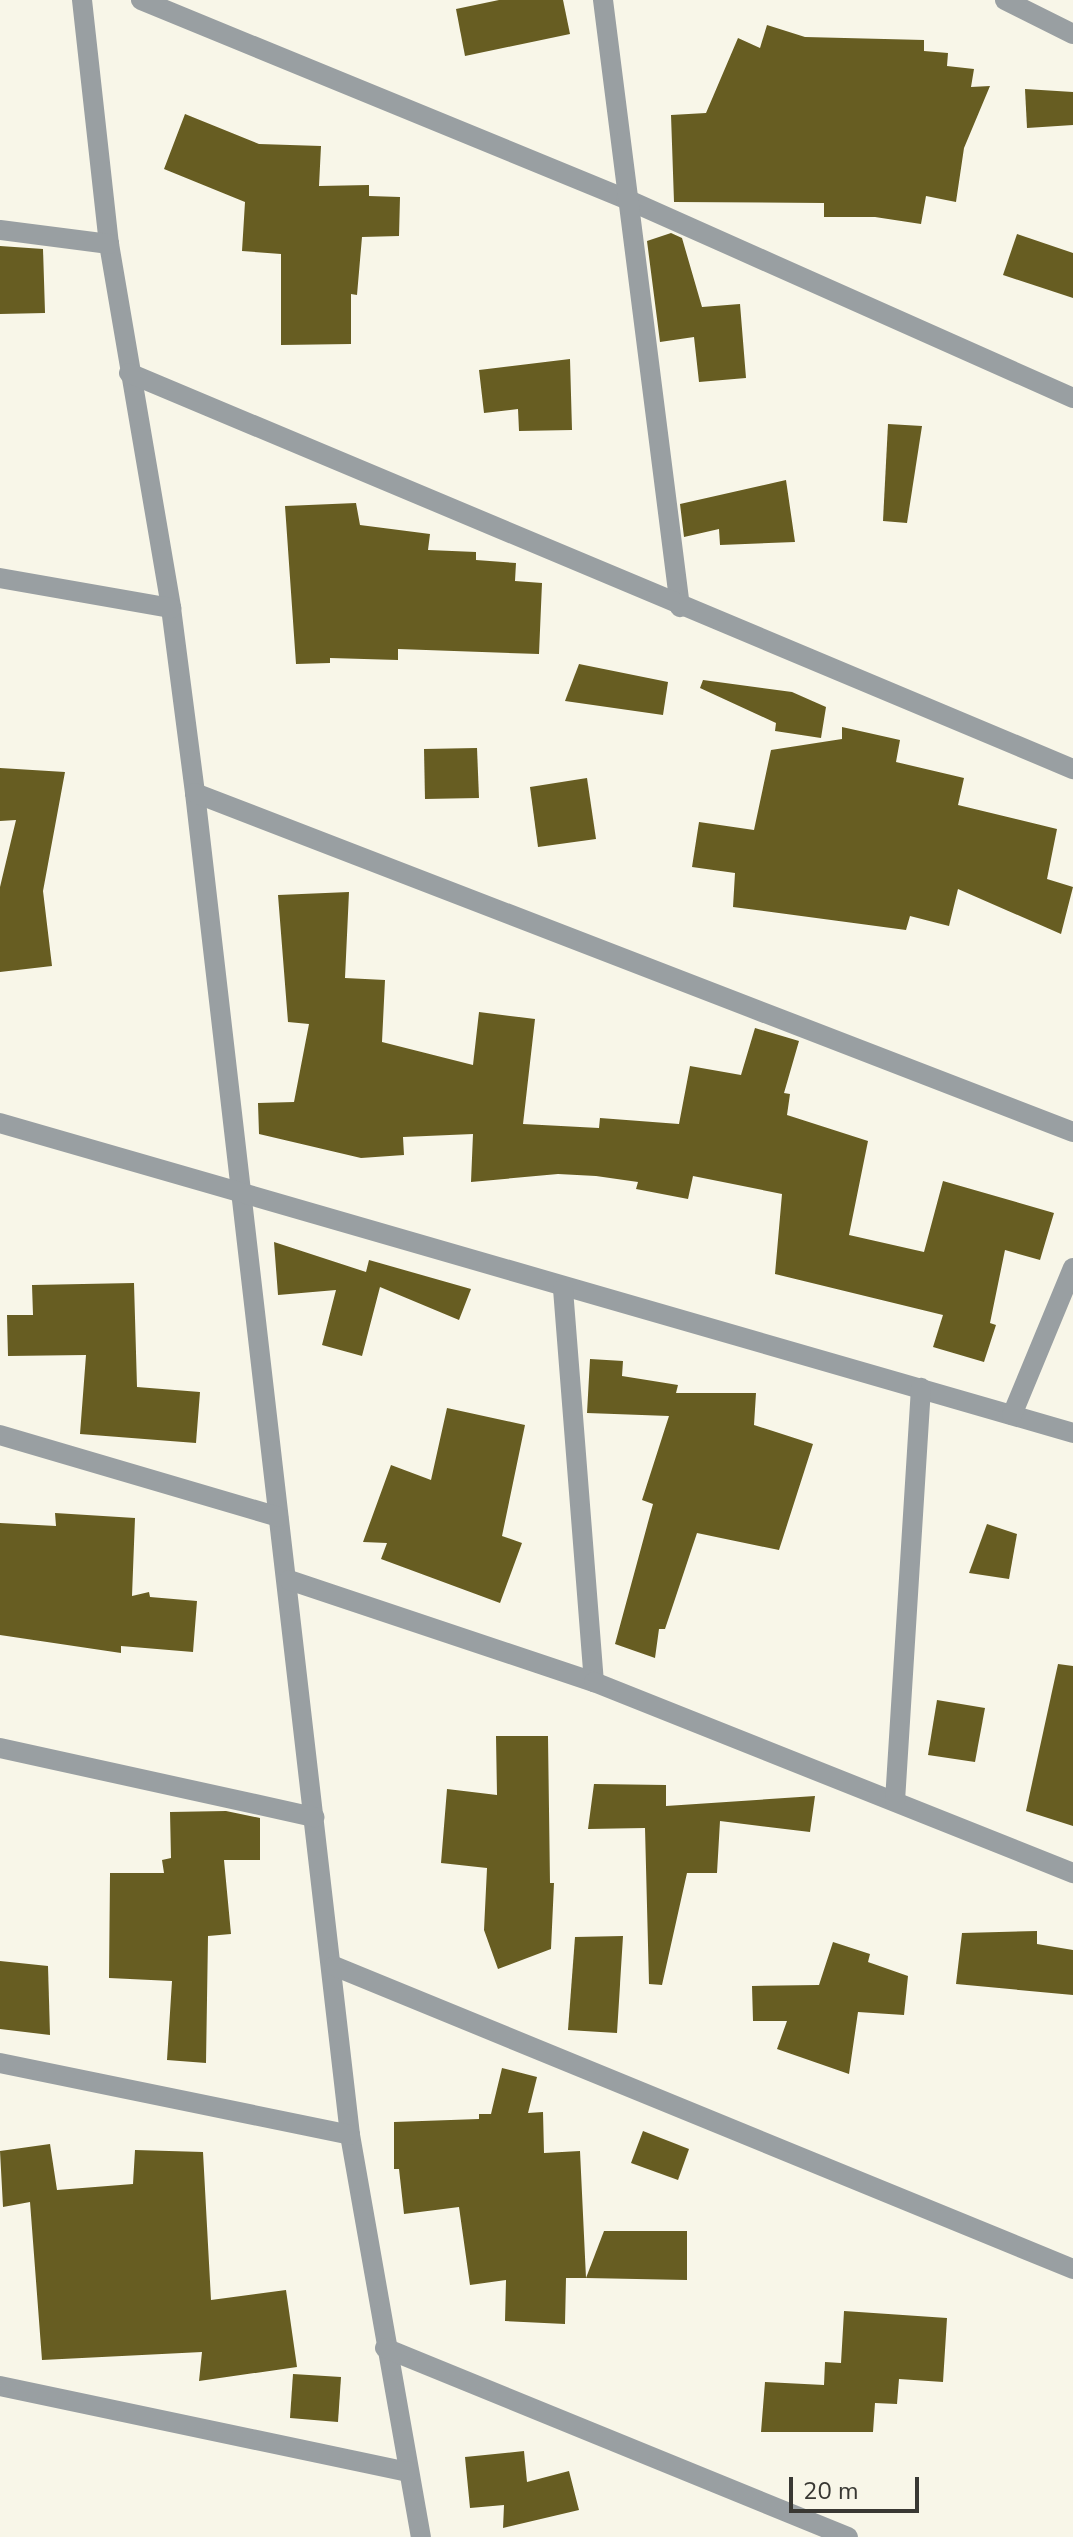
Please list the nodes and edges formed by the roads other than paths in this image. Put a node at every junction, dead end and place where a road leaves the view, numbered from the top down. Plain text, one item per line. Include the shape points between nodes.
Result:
1 (82, 0) edge
2 (141, 0) edge
3 (603, 0) edge
4 (1005, 0) edge
5 (1073, 34) edge
6 (626, 199) junction
7 (0, 230) edge
8 (109, 244) junction
9 (129, 373) junction
10 (1073, 398) edge
11 (0, 578) edge
12 (680, 607) junction
13 (171, 608) junction
14 (1073, 769) edge
15 (195, 793) junction
16 (0, 1123) edge
17 (1073, 1132) edge
18 (244, 1197) junction
19 (1073, 1268) edge
20 (563, 1289) junction
21 (921, 1388) junction
22 (1012, 1415) junction
23 (1073, 1433) edge
24 (0, 1435) edge
25 (278, 1517) junction
26 (289, 1580) junction
27 (594, 1682) junction
28 (0, 1748) edge
29 (895, 1801) junction
30 (315, 1817) junction
31 (1073, 1873) edge
32 (334, 1966) junction
33 (0, 2063) edge
34 (350, 2135) junction
35 (1073, 2269) edge
36 (385, 2348) junction
37 (0, 2386) edge
38 (408, 2472) junction
39 (421, 2537) edge
40 (848, 2537) edge

1 - 8 street
2 - 6 street
3 - 6 street
4 - 5 street
6 - 10 street
6 - 12 street
7 - 8 street
8 - 9 street
9 - 12 street
9 - 13 street
11 - 13 street
12 - 14 street
13 - 15 street
15 - 17 street
15 - 18 street
16 - 18 street
18 - 20 street
18 - 25 street
19 - 22 street
20 - 21 street
20 - 27 street
21 - 22 street
21 - 29 street
22 - 23 street
24 - 25 street
25 - 26 street
26 - 27 street
26 - 30 street
27 - 29 street
28 - 30 street
29 - 31 street
30 - 32 street
32 - 34 street
32 - 35 street
33 - 34 street
34 - 36 street
36 - 38 street
36 - 40 street
37 - 38 street
38 - 39 street

